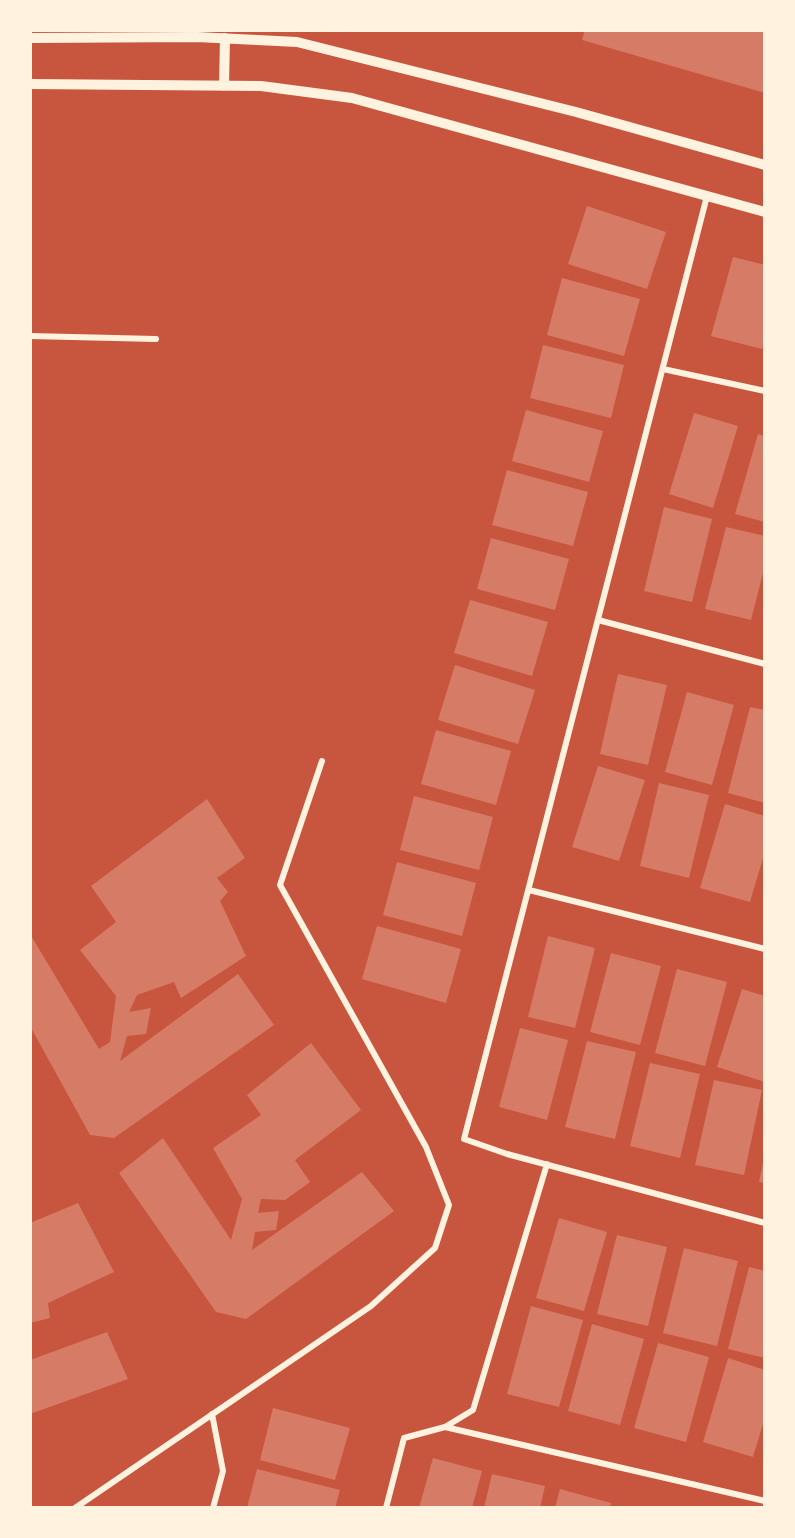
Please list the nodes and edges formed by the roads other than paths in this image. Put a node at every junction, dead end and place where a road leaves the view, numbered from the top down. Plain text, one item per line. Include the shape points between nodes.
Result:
1 (30, 38) edge
2 (225, 38) junction
3 (30, 84) edge
4 (224, 86) junction
5 (765, 165) edge
6 (707, 196) junction
7 (765, 212) edge
8 (30, 336) edge
9 (156, 339) dead end
10 (663, 369) junction
11 (765, 390) edge
12 (598, 620) junction
13 (765, 664) edge
14 (322, 761) dead end
15 (529, 890) junction
16 (765, 949) edge
17 (547, 1164) junction
18 (765, 1223) edge
19 (212, 1413) junction
20 (446, 1427) junction
21 (765, 1501) edge
22 (75, 1508) edge
23 (213, 1508) edge
24 (386, 1508) edge

1 - 2 street
2 - 4 street
2 - 5 street via 297,42 576,112
3 - 4 street
4 - 6 street via 261,86 352,98
6 - 7 street
6 - 10 street
8 - 9 street
10 - 11 street
10 - 12 street
12 - 13 street
12 - 15 street
14 - 19 street via 280,885 426,1147 449,1205 435,1248 371,1306
15 - 16 street
15 - 17 street via 464,1138
17 - 18 street
17 - 20 street via 472,1410
19 - 22 street
19 - 23 street via 223,1471
20 - 21 street
20 - 24 street via 404,1438

